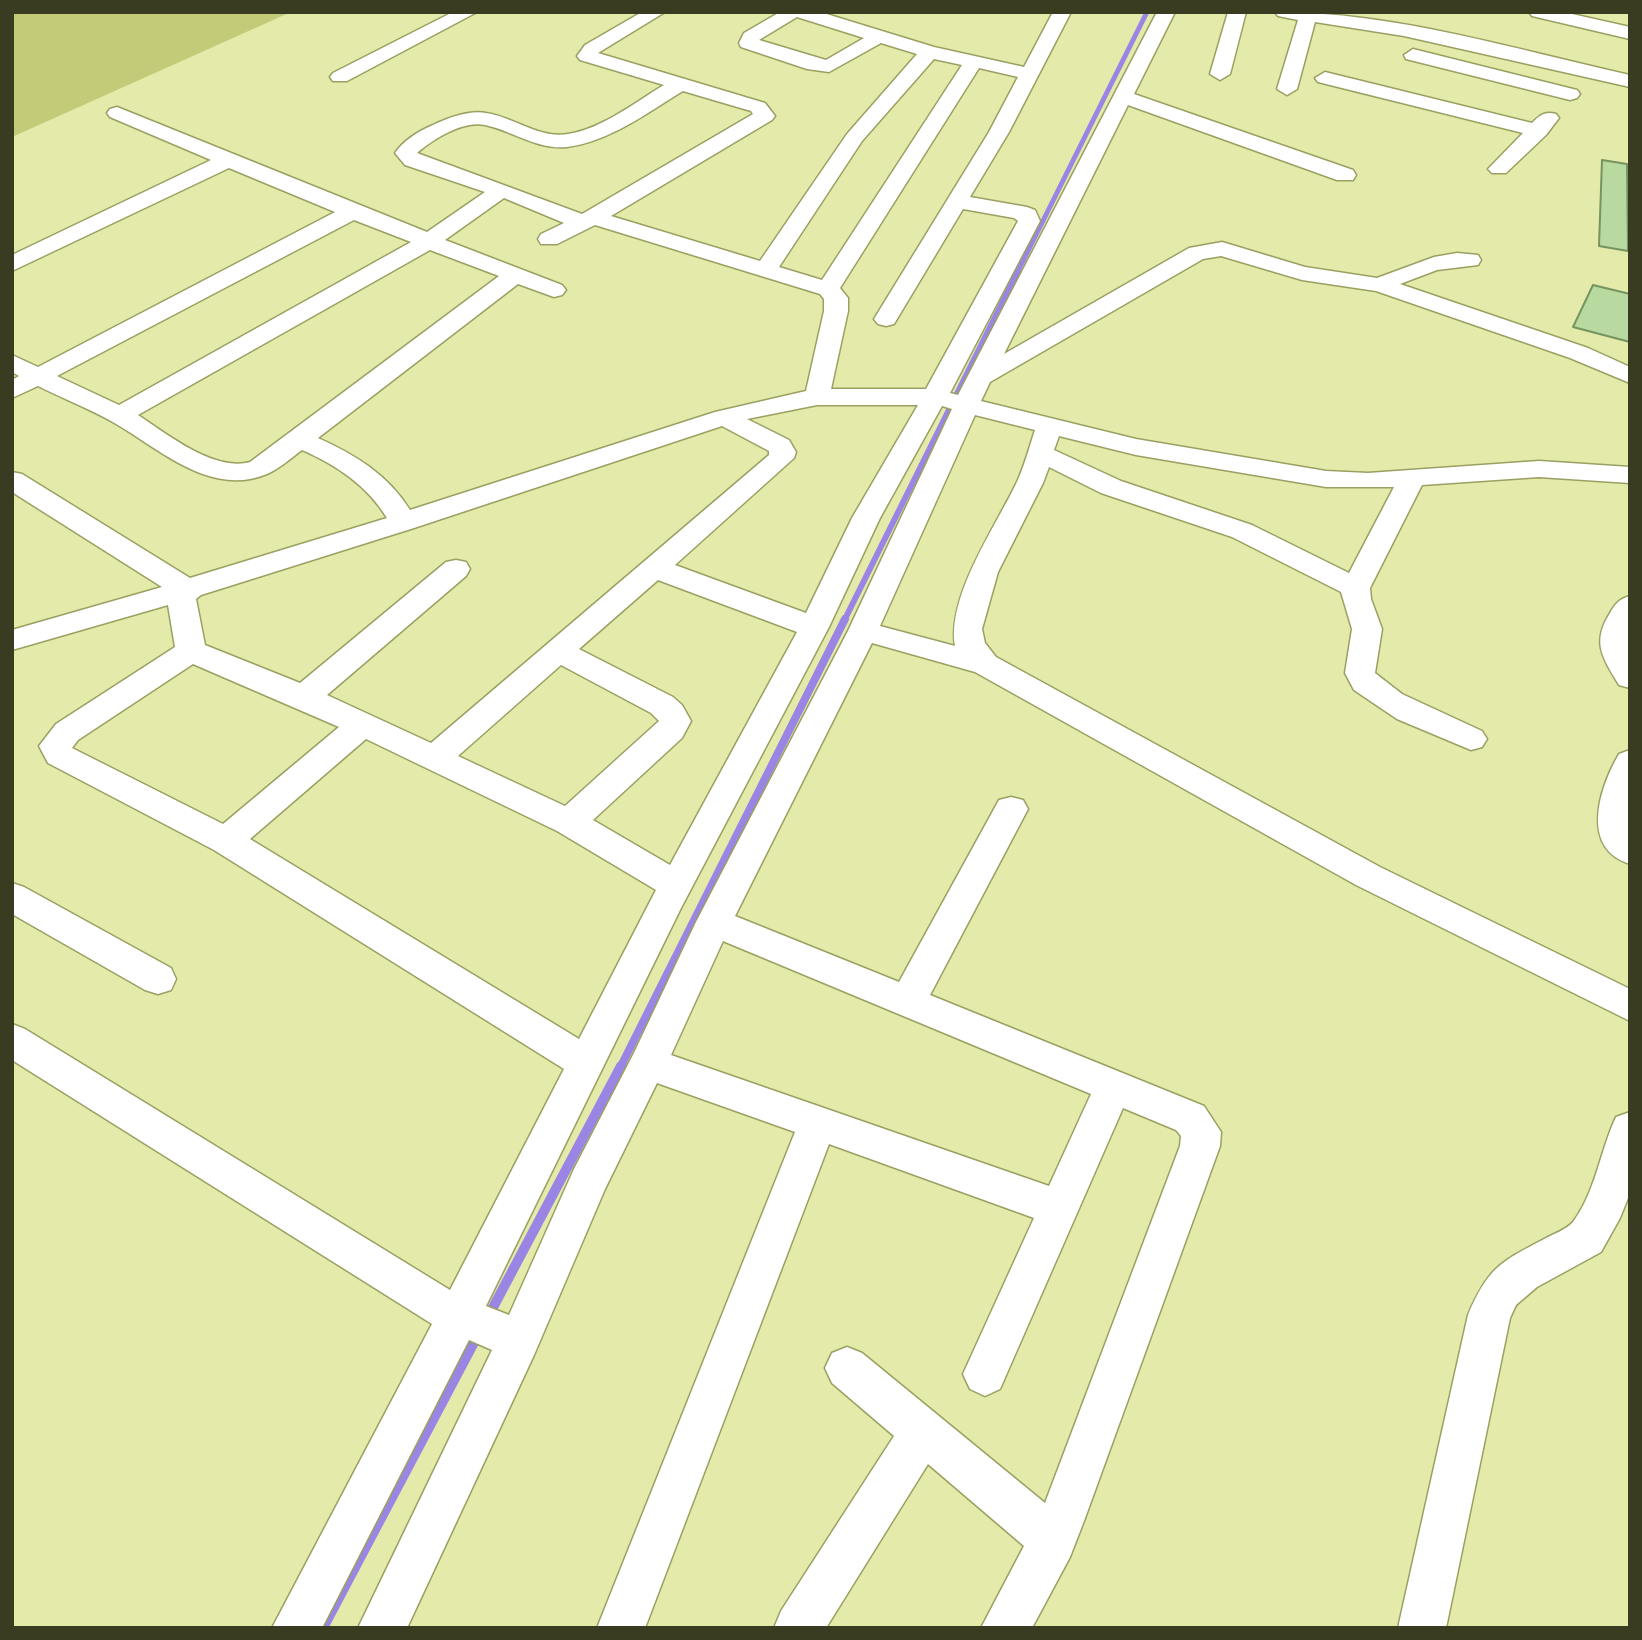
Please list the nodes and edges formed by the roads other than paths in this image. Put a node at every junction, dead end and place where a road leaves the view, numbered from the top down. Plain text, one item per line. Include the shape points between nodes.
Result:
1 (468, 12) edge
2 (656, 12) edge
3 (793, 12) edge
4 (800, 12) edge
5 (1166, 12) edge
6 (1237, 12) edge
7 (1284, 12) edge
8 (1538, 12) edge
9 (1054, 13) edge
10 (1308, 16) junction
11 (1630, 33) edge
12 (880, 36) junction
13 (1391, 50) dead end
14 (930, 52) junction
15 (973, 62) junction
16 (1591, 73) junction
17 (1031, 74) junction
18 (1220, 74) dead end
19 (340, 77) dead end
20 (1325, 79) dead end
21 (1630, 81) edge
22 (679, 85) junction
23 (1287, 89) dead end
24 (1570, 94) junction
25 (1122, 96) junction
26 (117, 113) dead end
27 (1539, 131) junction
28 (228, 160) junction
29 (1499, 169) dead end
30 (1345, 175) dead end
31 (502, 190) junction
32 (956, 201) junction
33 (352, 212) junction
34 (587, 220) junction
35 (549, 239) dead end
36 (429, 241) junction
37 (1470, 260) dead end
38 (12, 264) edge
39 (765, 270) junction
40 (515, 275) junction
41 (1380, 285) junction
42 (828, 289) junction
43 (554, 290) dead end
44 (886, 319) dead end
45 (12, 362) edge
46 (1630, 376) edge
47 (38, 377) junction
48 (979, 378) junction
49 (12, 390) edge
50 (817, 397) junction
51 (952, 401) junction
52 (120, 415) junction
53 (724, 417) junction
54 (300, 439) junction
55 (1045, 440) junction
56 (1630, 475) edge
57 (1412, 479) junction
58 (12, 480) edge
59 (404, 522) junction
60 (654, 568) junction
61 (456, 569) dead end
62 (1356, 588) junction
63 (184, 592) junction
64 (1630, 607) edge
65 (814, 627) junction
66 (863, 631) junction
67 (12, 640) edge
68 (191, 651) junction
69 (558, 651) junction
70 (985, 664) junction
71 (1630, 677) edge
72 (304, 697) junction
73 (362, 725) junction
74 (1471, 739) dead end
75 (434, 759) junction
76 (1630, 762) edge
77 (1012, 809) dead end
78 (569, 822) junction
79 (226, 841) junction
80 (1630, 851) edge
81 (676, 885) junction
82 (12, 897) edge
83 (714, 922) junction
84 (158, 979) dead end
85 (907, 1002) junction
86 (1630, 1006) edge
87 (12, 1040) edge
88 (648, 1063) junction
89 (587, 1064) junction
90 (1113, 1087) junction
91 (818, 1123) junction
92 (1630, 1129) edge
93 (1059, 1208) junction
94 (490, 1328) junction
95 (847, 1368) dead end
96 (985, 1374) dead end
97 (923, 1431) junction
98 (1053, 1540) junction
99 (296, 1628) edge
100 (382, 1628) edge
101 (621, 1628) edge
102 (797, 1628) edge
103 (1005, 1628) edge
104 (1422, 1628) edge

1 - 19 street
2 - 22 street via 587,56
3 - 12 street via 748,43 829,66
4 - 12 street
5 - 25 street
6 - 18 street
7 - 10 street
8 - 11 street
9 - 17 street
10 - 16 street via 1404,30
10 - 23 street
12 - 14 street
13 - 24 street
14 - 15 street
14 - 39 street via 854,138
15 - 17 street
15 - 42 street
16 - 21 street
16 - 24 street
17 - 32 street
20 - 27 street
22 - 31 street via 570,141 544,139 471,118 459,120 405,152 412,161
22 - 34 street via 758,107 765,116
24 - 27 street
25 - 30 street
25 - 48 street
26 - 28 street
27 - 29 street
28 - 33 street
28 - 38 street
31 - 34 street
31 - 36 street
32 - 44 street
32 - 51 street via 1019,212 1029,221
33 - 36 street
33 - 47 street
34 - 35 street
34 - 39 street
36 - 40 street
36 - 52 street
37 - 41 street via 1423,265
39 - 42 street
40 - 43 street
40 - 54 street
41 - 46 street via 1569,350
41 - 48 street via 1302,273 1236,252 1210,249
42 - 50 street via 836,298 836,311
45 - 47 street
47 - 49 street
47 - 52 street
48 - 51 street
50 - 51 street
50 - 53 street
51 - 55 street
51 - 65 street via 866,518
51 - 66 street
52 - 54 street via 182,455 226,473 259,468
53 - 59 street
53 - 60 street via 780,446 781,458
54 - 59 street via 371,477
55 - 57 street via 1136,447 1326,479
55 - 62 street via 1111,487 1242,531
55 - 70 street via 1030,484 984,572 967,629 970,646
56 - 57 street via 1539,469
57 - 62 street
58 - 63 street
59 - 63 street
60 - 65 street
60 - 69 street
61 - 72 street
62 - 74 street via 1367,629 1359,671 1362,679 1381,696
63 - 67 street
63 - 68 street
64 - 71 street via 1616,624 1612,643
65 - 81 street
66 - 70 street
66 - 83 street
68 - 72 street
68 - 79 street via 67,732 55,746 59,755
69 - 75 street
69 - 78 street via 662,705 675,721 671,730
70 - 86 street via 1368,876
72 - 73 street
73 - 75 street
73 - 79 street
75 - 78 street
76 - 80 street via 1611,821 1616,838
77 - 85 street
78 - 81 street
79 - 89 street
81 - 89 street
82 - 84 street
83 - 85 street
83 - 88 street
85 - 90 street
87 - 94 street via 440,1307
88 - 91 street
88 - 94 street via 588,1182
89 - 94 street
90 - 93 street
90 - 98 street via 1190,1118 1201,1132 1200,1146
91 - 93 street
91 - 101 street
92 - 104 street via 1606,1205 1586,1238 1522,1273 1501,1291 1489,1315
93 - 96 street
94 - 99 street
94 - 100 street
95 - 97 street
97 - 98 street
97 - 102 street
98 - 103 street

